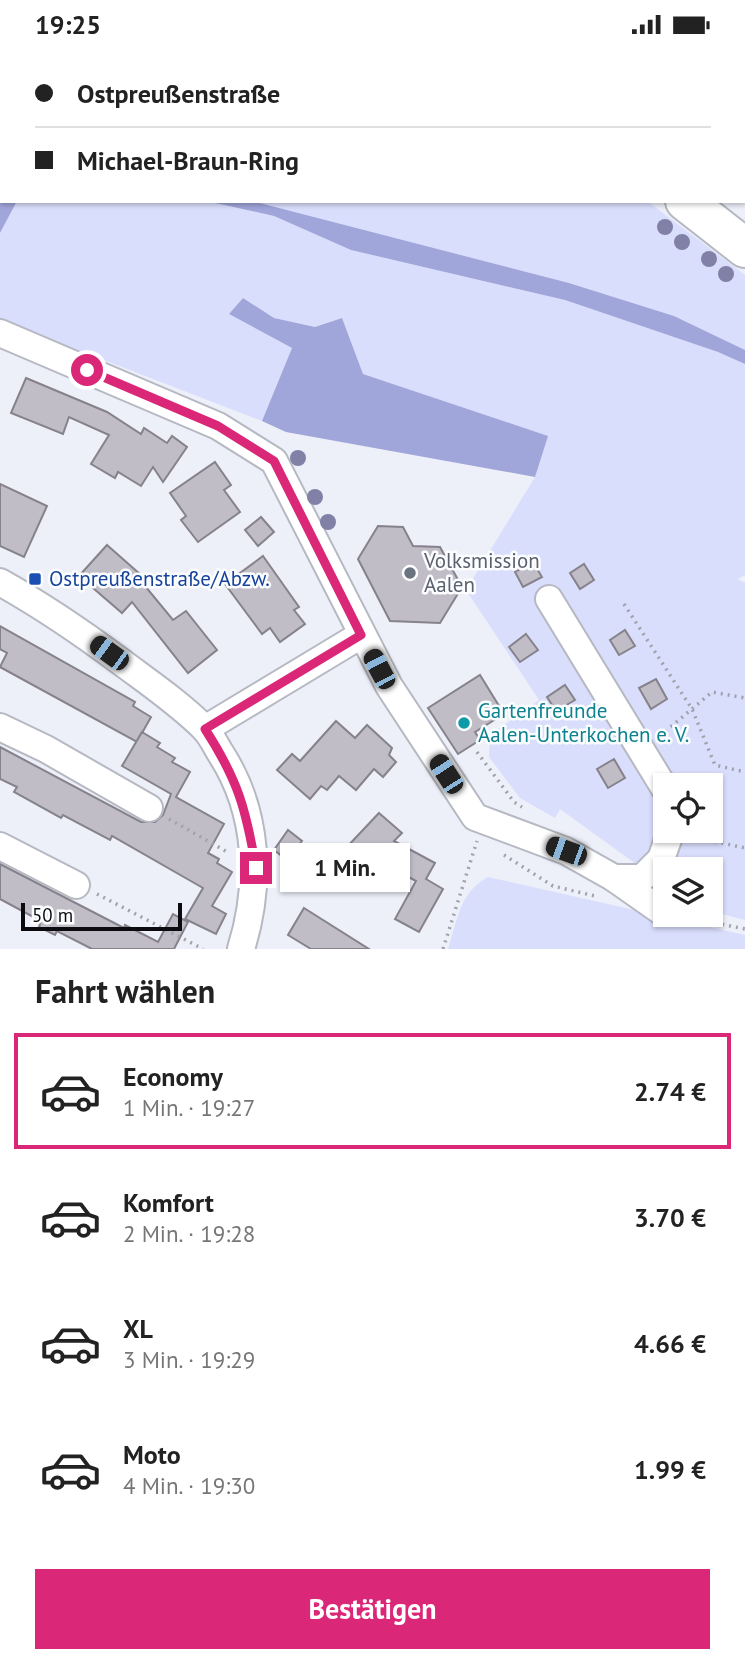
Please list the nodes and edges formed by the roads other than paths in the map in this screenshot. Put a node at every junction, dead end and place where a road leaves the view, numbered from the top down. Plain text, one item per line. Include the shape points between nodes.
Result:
1 (688, 203) edge
2 (745, 248) edge
3 (0, 333) edge
4 (0, 582) edge
5 (549, 599) dead end
6 (361, 635) junction
7 (0, 727) edge
8 (205, 729) junction
9 (656, 773) edge
10 (149, 808) road end
11 (667, 843) edge
12 (0, 846) edge
13 (614, 878) junction
14 (76, 885) road end
15 (653, 902) edge
16 (241, 949) edge

1 - 2 highway
3 - 6 street via 218,426 274,461
4 - 8 street via 53,611
5 - 9 street
6 - 8 street
6 - 13 street via 477,828 566,851
7 - 10 street
8 - 16 street via 230,768 247,811 256,868 252,916
11 - 13 street via 661,859 642,878
12 - 14 street
13 - 15 street

